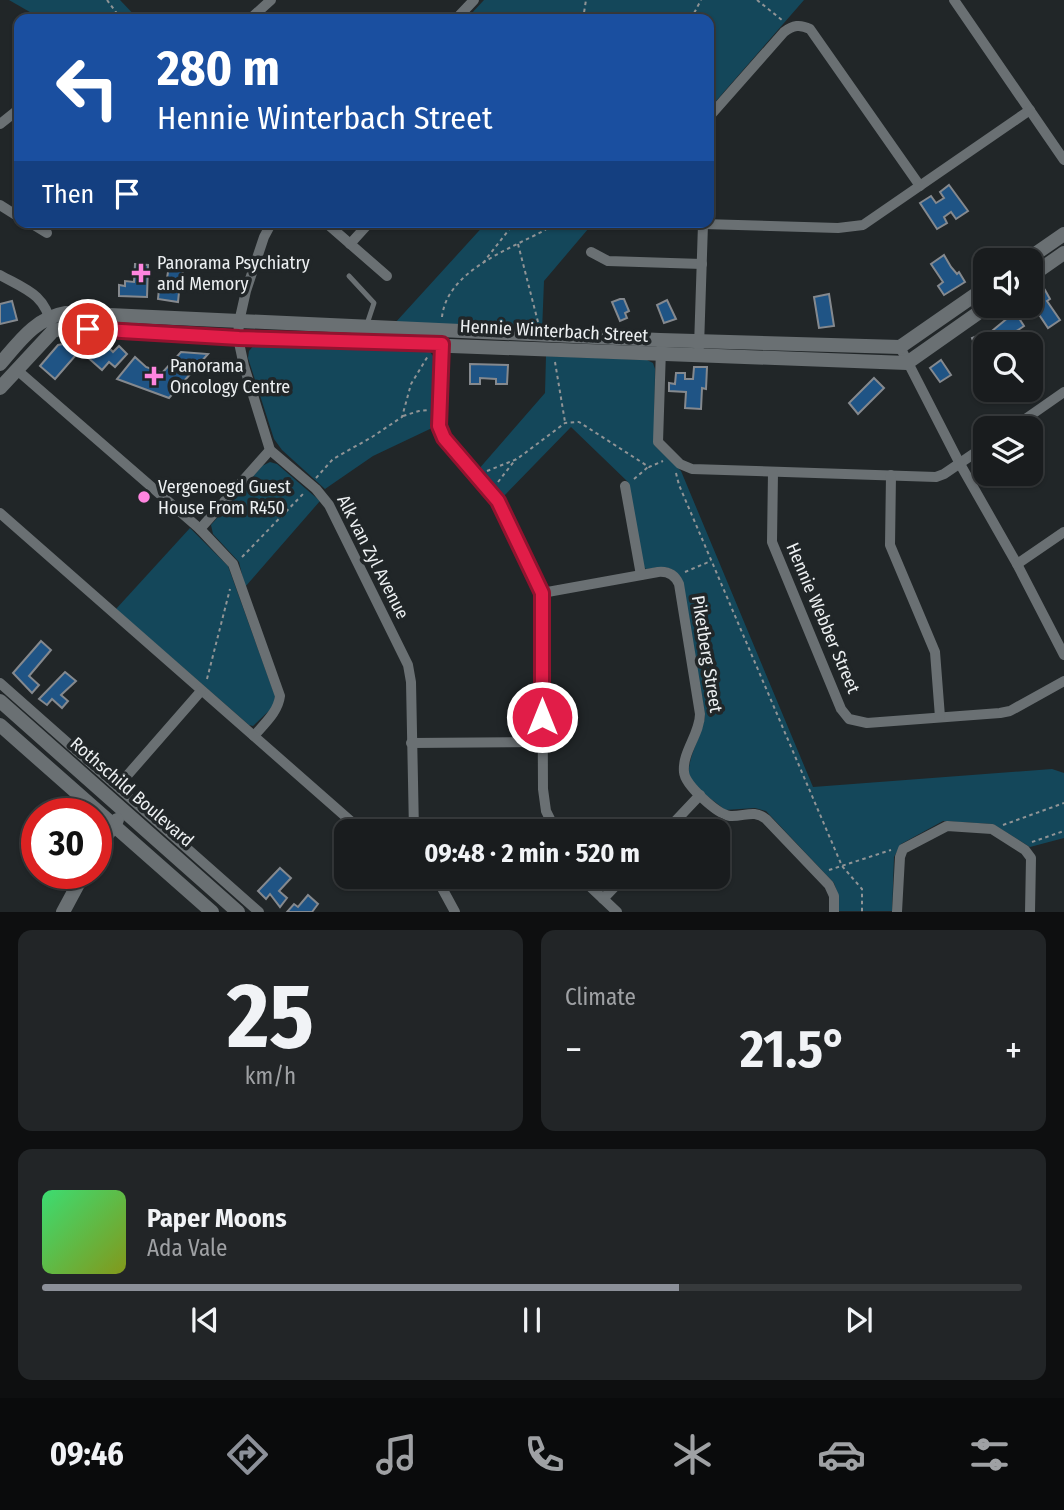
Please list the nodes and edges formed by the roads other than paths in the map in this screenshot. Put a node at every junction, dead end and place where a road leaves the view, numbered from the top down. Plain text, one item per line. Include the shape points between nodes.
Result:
1 (271, 0) edge
2 (474, 0) edge
3 (954, 0) edge
4 (256, 14) edge
5 (461, 14) edge
6 (1030, 110) junction
7 (714, 112) edge
8 (14, 113) edge
9 (0, 124) edge
10 (1064, 160) edge
11 (920, 186) junction
12 (714, 223) edge
13 (39, 228) edge
14 (269, 228) edge
15 (333, 228) edge
16 (365, 228) edge
17 (702, 228) edge
18 (47, 233) dead end
19 (1064, 234) edge
20 (350, 244) junction
21 (1043, 249) edge
22 (591, 252) dead end
23 (1064, 253) edge
24 (702, 264) junction
25 (1043, 268) edge
26 (0, 275) edge
27 (349, 276) dead end
28 (387, 276) dead end
29 (973, 296) edge
30 (973, 317) edge
31 (239, 322) junction
32 (51, 323) junction
33 (365, 327) junction
34 (442, 337) junction
35 (239, 338) junction
36 (660, 340) junction
37 (699, 341) junction
38 (900, 347) junction
39 (661, 355) junction
40 (699, 357) junction
41 (907, 363) junction
42 (0, 364) edge
43 (17, 370) junction
44 (0, 388) edge
45 (1064, 392) edge
46 (1030, 416) edge
47 (270, 450) junction
48 (973, 455) edge
49 (960, 464) junction
50 (773, 472) junction
51 (891, 475) junction
52 (625, 486) road end
53 (0, 513) edge
54 (200, 529) junction
55 (1064, 532) edge
56 (1017, 564) junction
57 (641, 575) junction
58 (542, 593) junction
59 (1064, 655) edge
60 (1064, 681) edge
61 (0, 683) edge
62 (201, 691) junction
63 (0, 701) edge
64 (940, 717) junction
65 (0, 725) edge
66 (254, 736) junction
67 (541, 742) junction
68 (411, 743) junction
69 (118, 786) junction
70 (700, 795) junction
71 (124, 811) junction
72 (348, 819) edge
73 (414, 819) edge
74 (551, 819) edge
75 (677, 819) edge
76 (113, 825) junction
77 (75, 889) edge
78 (443, 889) edge
79 (592, 889) edge
80 (613, 889) edge
81 (603, 900) junction
82 (63, 912) edge
83 (212, 912) edge
84 (238, 912) edge
85 (259, 912) edge
86 (456, 912) edge
87 (617, 912) edge
88 (834, 912) edge
89 (897, 912) edge
90 (1030, 912) edge

1 - 4 street
2 - 5 street
3 - 6 street
6 - 10 street
6 - 11 street
7 - 11 street via 792,27 800,25 810,29
8 - 9 street
11 - 12 street via 855,227
13 - 18 street
14 - 31 street
15 - 20 street
16 - 20 street
17 - 24 street
19 - 21 street
20 - 28 street
22 - 24 street via 608,261
23 - 25 street
24 - 37 street
26 - 32 street via 40,299
27 - 33 lane via 374,303
29 - 38 street
30 - 41 street
31 - 32 street, Hennie Winterbach Street via 76,313
31 - 33 street, Hennie Winterbach Street
31 - 35 street
32 - 35 street, Hennie Winterbach Street via 66,328
32 - 42 street via 28,332
32 - 43 street
33 - 34 street, Hennie Winterbach Street
34 - 35 street, Hennie Winterbach Street
34 - 36 street, Hennie Winterbach Street
34 - 39 street, Hennie Winterbach Street
34 - 58 street via 439,426 503,510
35 - 47 street
36 - 37 street, Hennie Winterbach Street
36 - 39 street
37 - 38 street, Hennie Winterbach Street
37 - 40 street
38 - 41 street
39 - 40 street, Hennie Winterbach Street
39 - 50 street via 657,435 661,446 692,469
40 - 41 street, Hennie Winterbach Street
41 - 49 street
43 - 44 street
43 - 54 street
45 - 46 street
47 - 54 street
47 - 68 street, Alk van Zyl Avenue via 329,505 408,665
48 - 49 street
49 - 51 street via 936,477
49 - 56 street
50 - 51 street
50 - 64 street, Hennie Webber Street via 772,542 845,715 861,723
51 - 64 street via 890,545 935,652
52 - 57 street
53 - 62 street
54 - 66 street via 233,565 279,696 279,705
55 - 56 street
56 - 59 street
57 - 58 street, Piketberg Street
57 - 70 street, Piketberg Street via 661,572 678,584 700,714 684,773
58 - 67 street
60 - 64 street, Hennie Webber Street via 1010,711
61 - 69 street
62 - 66 street
62 - 69 street
63 - 71 street, Rothschild Boulevard
65 - 76 street, Rothschild Boulevard
66 - 72 street
67 - 68 street
67 - 74 street via 544,804
68 - 73 street, Alk van Zyl Avenue
69 - 85 street
70 - 75 street
70 - 88 street, Piketberg Street via 725,815 763,816 832,890
71 - 76 street
71 - 84 street, Rothschild Boulevard
76 - 83 street, Rothschild Boulevard
77 - 82 street
78 - 86 street
79 - 81 street
80 - 81 street
81 - 87 street
89 - 90 street via 903,849 947,825 992,829 1029,853

